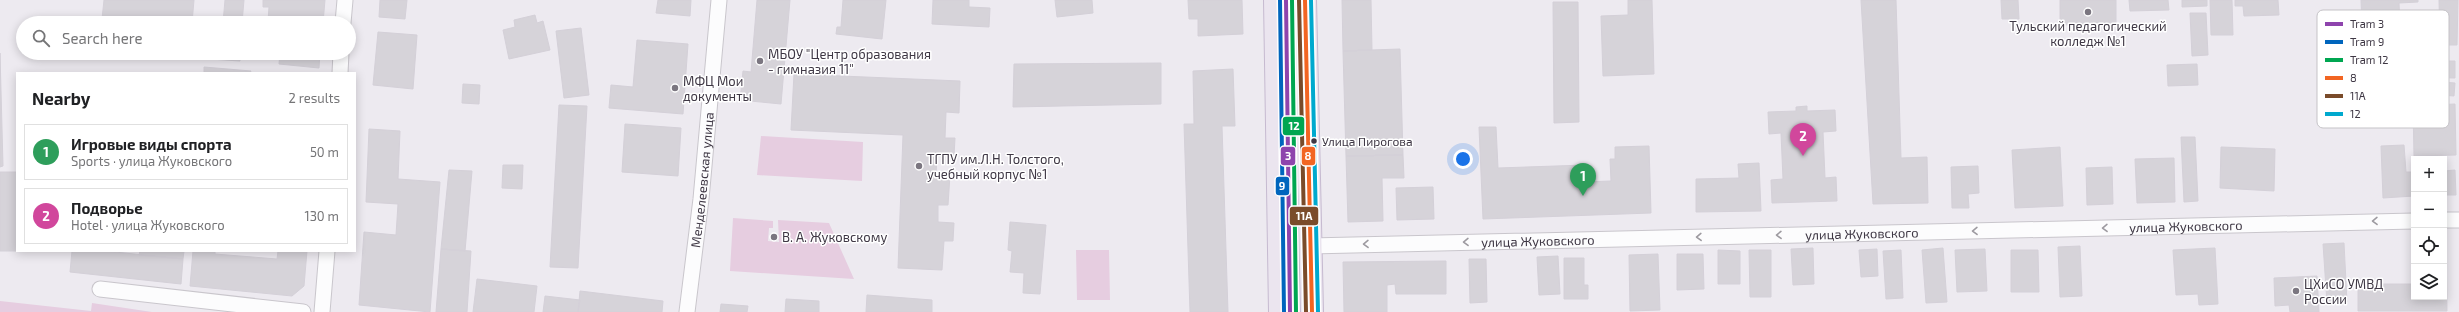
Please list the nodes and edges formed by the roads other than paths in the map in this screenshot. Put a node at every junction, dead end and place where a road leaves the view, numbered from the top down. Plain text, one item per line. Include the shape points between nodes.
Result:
1 (345, 0) edge
2 (719, 0) edge
3 (1275, 0) edge
4 (1305, 0) edge
5 (344, 16) edge
6 (341, 60) edge
7 (340, 72) edge
8 (2411, 220) edge
9 (2447, 220) edge
10 (2459, 220) edge
11 (1310, 246) junction
12 (327, 252) edge
13 (100, 289) dead end
14 (303, 312) edge
15 (322, 312) edge
16 (686, 312) edge
17 (1280, 312) edge
18 (1312, 312) edge

1 - 5 street
2 - 16 street, Менделеевская улица via 701,199
3 - 17 main road
4 - 11 main road
6 - 7 street
8 -> 11 street, улица Жуковского
9 - 10 street
11 - 18 main road
12 - 15 street
13 - 14 street

